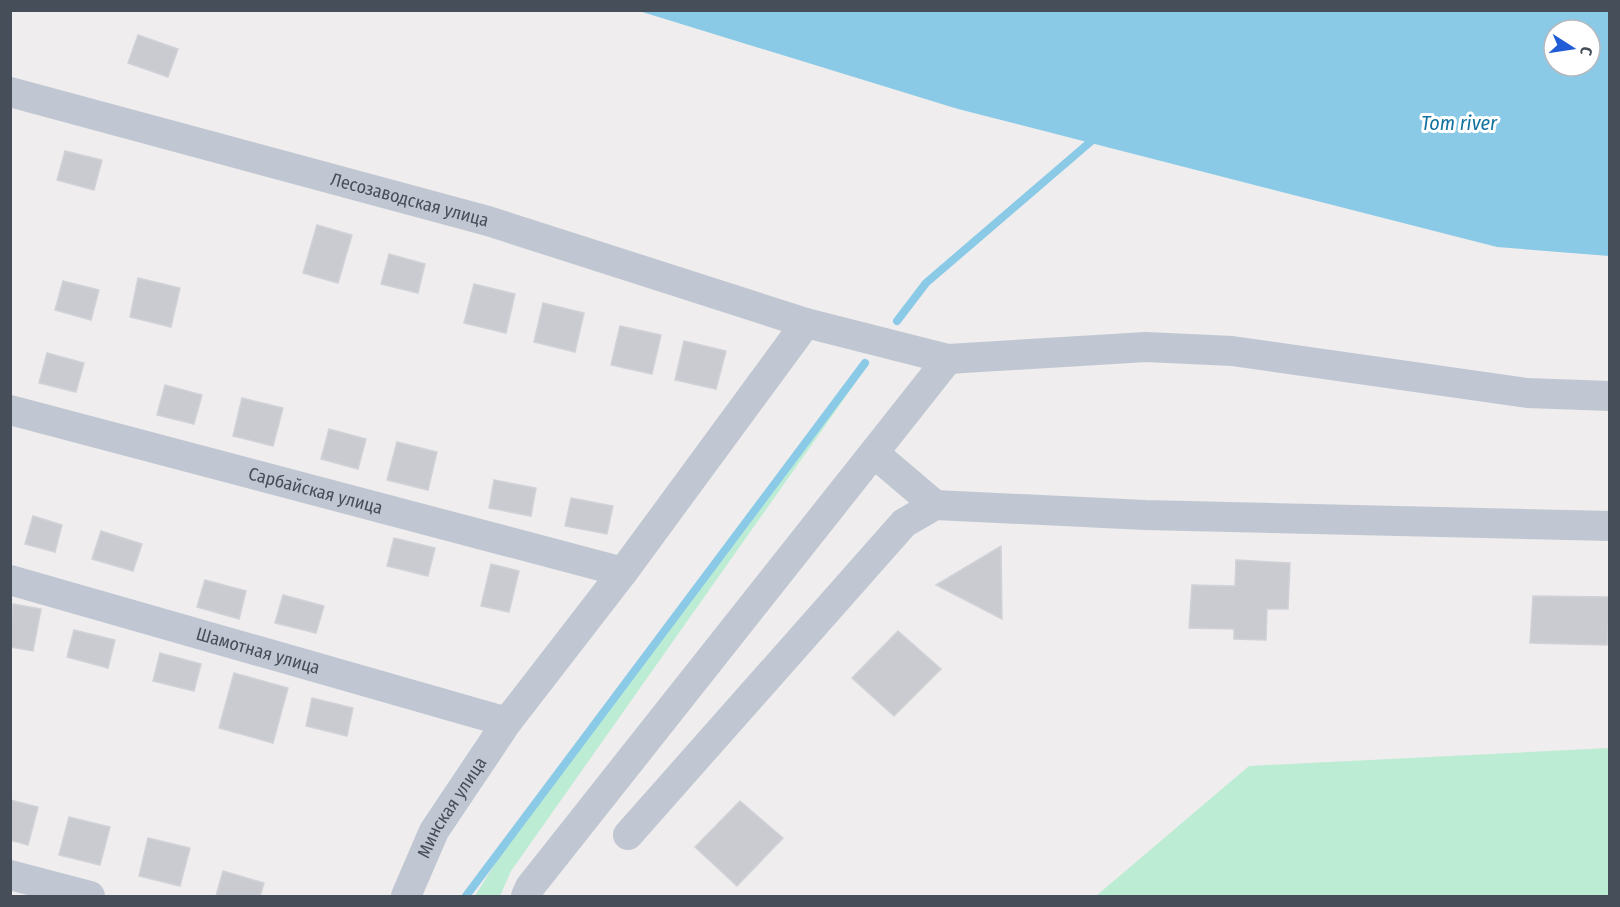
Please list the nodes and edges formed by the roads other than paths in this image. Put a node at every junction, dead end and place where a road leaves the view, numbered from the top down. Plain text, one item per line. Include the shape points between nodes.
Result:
1 (10, 93) edge
2 (806, 323) junction
3 (948, 359) junction
4 (1610, 396) edge
5 (10, 410) edge
6 (875, 454) junction
7 (935, 505) junction
8 (1610, 526) edge
9 (623, 572) junction
10 (10, 580) edge
11 (507, 722) junction
12 (628, 835) dead end
13 (10, 876) edge
14 (90, 897) edge
15 (406, 897) edge
16 (526, 897) edge

1 - 2 street, Лесозаводская улица via 488,221
2 - 3 street, Лесозаводская улица
2 - 9 street, Минская улица
3 - 4 street, Лесозаводская улица via 1146,347 1222,351 1527,393
3 - 6 street
5 - 9 street, Сарбайская улица
6 - 7 street
6 - 16 street via 530,887
7 - 8 street via 1145,515
7 - 12 street via 904,524
9 - 11 street, Минская улица
10 - 11 street, Шамотная улица
11 - 15 street, Минская улица via 434,831
13 - 14 street

